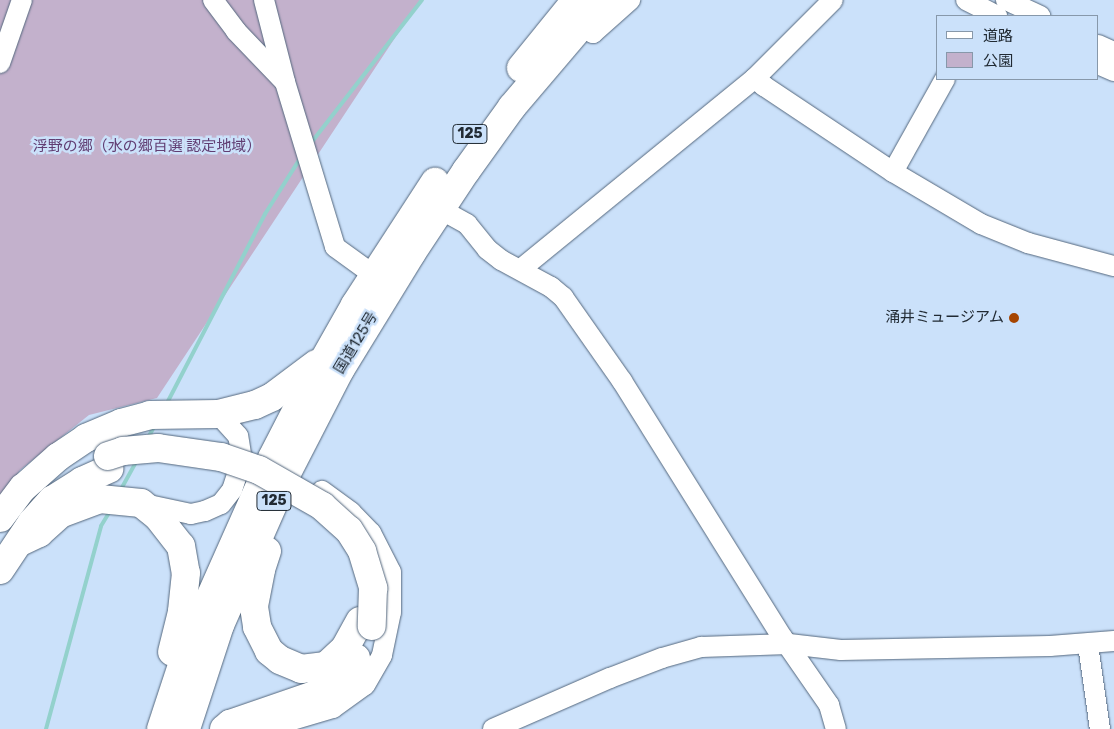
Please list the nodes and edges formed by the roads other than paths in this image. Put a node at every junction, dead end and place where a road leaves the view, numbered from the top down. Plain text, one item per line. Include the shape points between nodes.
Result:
1 (22, 0) edge
2 (213, 0) edge
3 (264, 0) edge
4 (603, 0) edge
5 (630, 0) edge
6 (833, 0) edge
7 (966, 0) edge
8 (1006, 0) edge
9 (988, 11) edge
10 (579, 13) edge
11 (1038, 15) edge
12 (1099, 45) edge
13 (1114, 52) edge
14 (1, 58) edge
15 (1099, 64) edge
16 (1114, 71) edge
17 (755, 78) junction
18 (944, 80) edge
19 (285, 82) junction
20 (893, 172) junction
21 (440, 209) junction
22 (1114, 266) edge
23 (521, 269) junction
24 (382, 281) junction
25 (324, 358) junction
26 (218, 414) junction
27 (287, 473) junction
28 (135, 502) junction
29 (273, 503) junction
30 (0, 518) edge
31 (10, 544) edge
32 (0, 570) edge
33 (366, 623) junction
34 (1114, 641) edge
35 (789, 644) junction
36 (1088, 645) junction
37 (160, 729) edge
38 (186, 729) edge
39 (224, 729) edge
40 (262, 729) edge
41 (494, 729) edge
42 (836, 729) edge
43 (1100, 729) edge

1 - 14 street
2 - 19 street via 236,31
3 - 19 street
4 - 10 highway, 国道125号 / 125
5 - 10 street via 593,33
6 - 17 street
7 - 9 street
8 - 11 street
10 - 21 highway, 国道125号 / 125
10 - 24 highway, 国道125号 / 125 via 480,121 431,188
12 - 13 street
15 - 16 street
17 - 20 street
17 - 23 street
18 - 20 street
19 - 24 street via 335,247
20 - 22 street via 980,224 1028,243
21 - 23 street via 467,224 487,249 501,260
21 - 24 highway, 国道125号 / 125
23 - 35 street via 563,297 582,323 622,380
24 - 25 highway, 国道125号 / 125
24 - 27 highway, 国道125号 / 125
25 - 26 highway via 272,397 255,405
25 - 37 highway, 国道125号 / 125 via 272,458 188,647
26 - 28 street via 238,436 242,460 232,490 221,504 191,514
26 - 30 highway via 150,415 86,438 58,457 24,488
27 - 29 highway, 国道125号 / 125
27 - 40 street via 351,512 371,533 391,572 391,612 382,655 365,685 333,708
28 - 31 highway via 100,499 60,514 39,533
28 - 37 highway via 158,517 181,546 186,573 182,612 158,708
29 - 33 highway via 274,530 260,570 254,607 257,627 269,651 301,669 326,666
29 - 38 highway, 国道125号 / 125 via 220,625
31 - 32 highway
31 - 33 highway, bridge via 35,501 63,477 109,462 123,452 158,448 221,457 272,476 322,506 349,530 362,551 373,588
33 - 39 highway via 363,649 341,678 314,695 230,724
34 - 36 street
35 - 36 street via 841,650
35 - 41 street via 701,647 662,658
35 - 42 street via 830,705
36 - 43 street

